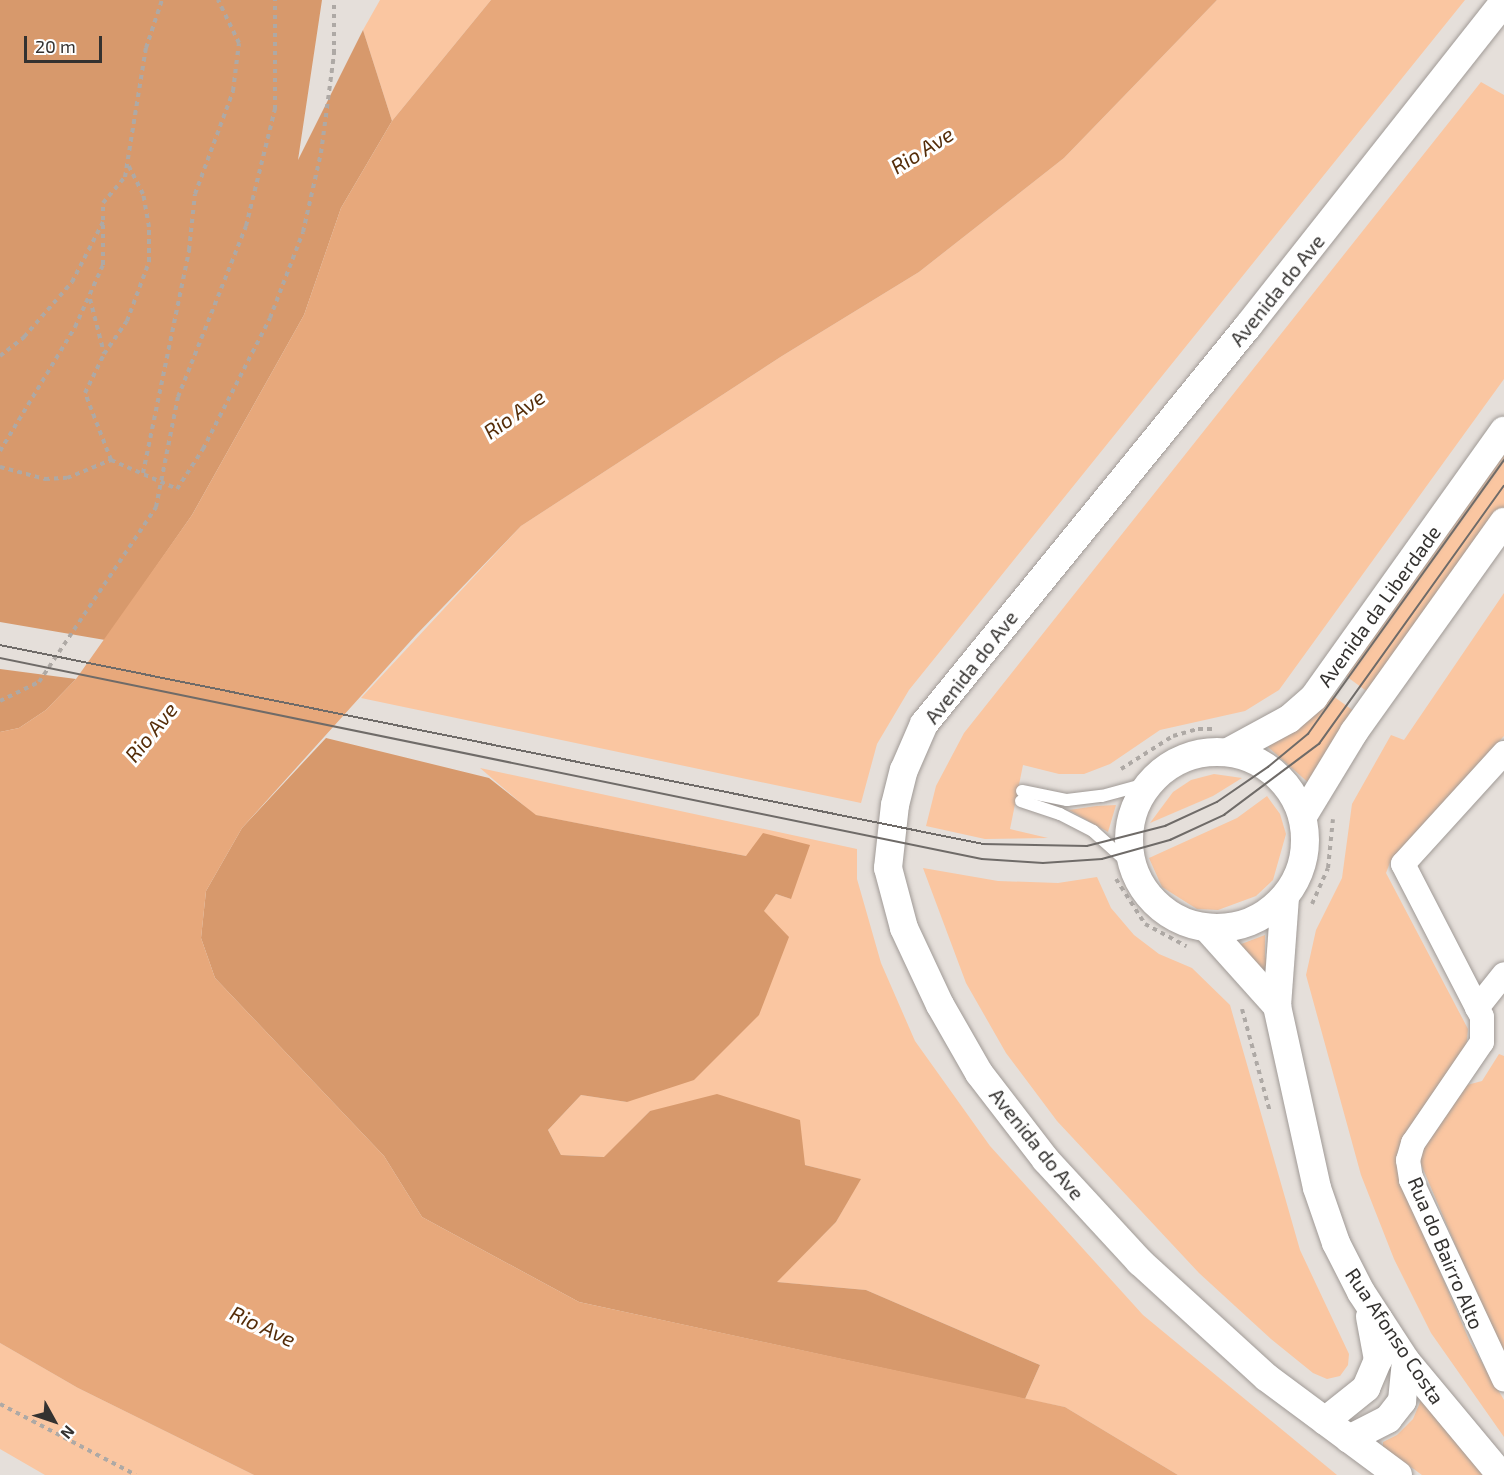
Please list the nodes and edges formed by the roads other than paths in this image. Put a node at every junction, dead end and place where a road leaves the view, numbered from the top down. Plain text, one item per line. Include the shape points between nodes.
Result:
1 (1504, 2) edge
2 (1504, 430) edge
3 (1504, 522) edge
4 (1226, 740) junction
5 (1504, 753) edge
6 (1150, 783) junction
7 (1303, 816) junction
8 (1124, 871) junction
9 (1285, 897) junction
10 (1200, 938) junction
11 (1504, 975) edge
12 (1277, 1006) junction
13 (1477, 1008) junction
14 (1361, 1292) junction
15 (1407, 1361) junction
16 (1504, 1379) edge
17 (1325, 1421) junction
18 (1349, 1439) junction
19 (1398, 1475) edge
20 (1502, 1475) edge

1 - 17 street, Avenida do Ave via 1248,326 924,724 904,770 895,805 888,867 904,928 940,1005 979,1073 1046,1160 1140,1262 1266,1377
2 - 4 street, Avenida da Liberdade via 1314,697 1289,719
3 - 7 street via 1354,732
4 - 6 street via 1172,764
4 - 7 street via 1280,777
5 - 13 street, Rua do Bairro Alto via 1403,864
6 - 8 street via 1135,808
6 - 8 lane via 1102,796 1067,800 1022,796 1093,831
7 - 9 street via 1300,872
8 - 10 street via 1155,904
9 - 10 street via 1263,916
9 - 12 street, Rua Afonso Costa
10 - 12 street, Rua Afonso Costa
11 - 13 street
12 - 14 street, Rua Afonso Costa via 1317,1188 1336,1243
13 - 16 street, Rua do Bairro Alto via 1482,1017 1482,1042 1413,1143 1408,1160 1411,1180
14 - 15 street, Rua Afonso Costa
14 - 17 street via 1375,1331 1378,1360 1366,1388
15 - 18 street via 1402,1401 1388,1419
15 - 20 street, Rua Afonso Costa
17 - 18 street, Avenida do Ave
18 - 19 street, Avenida do Ave

